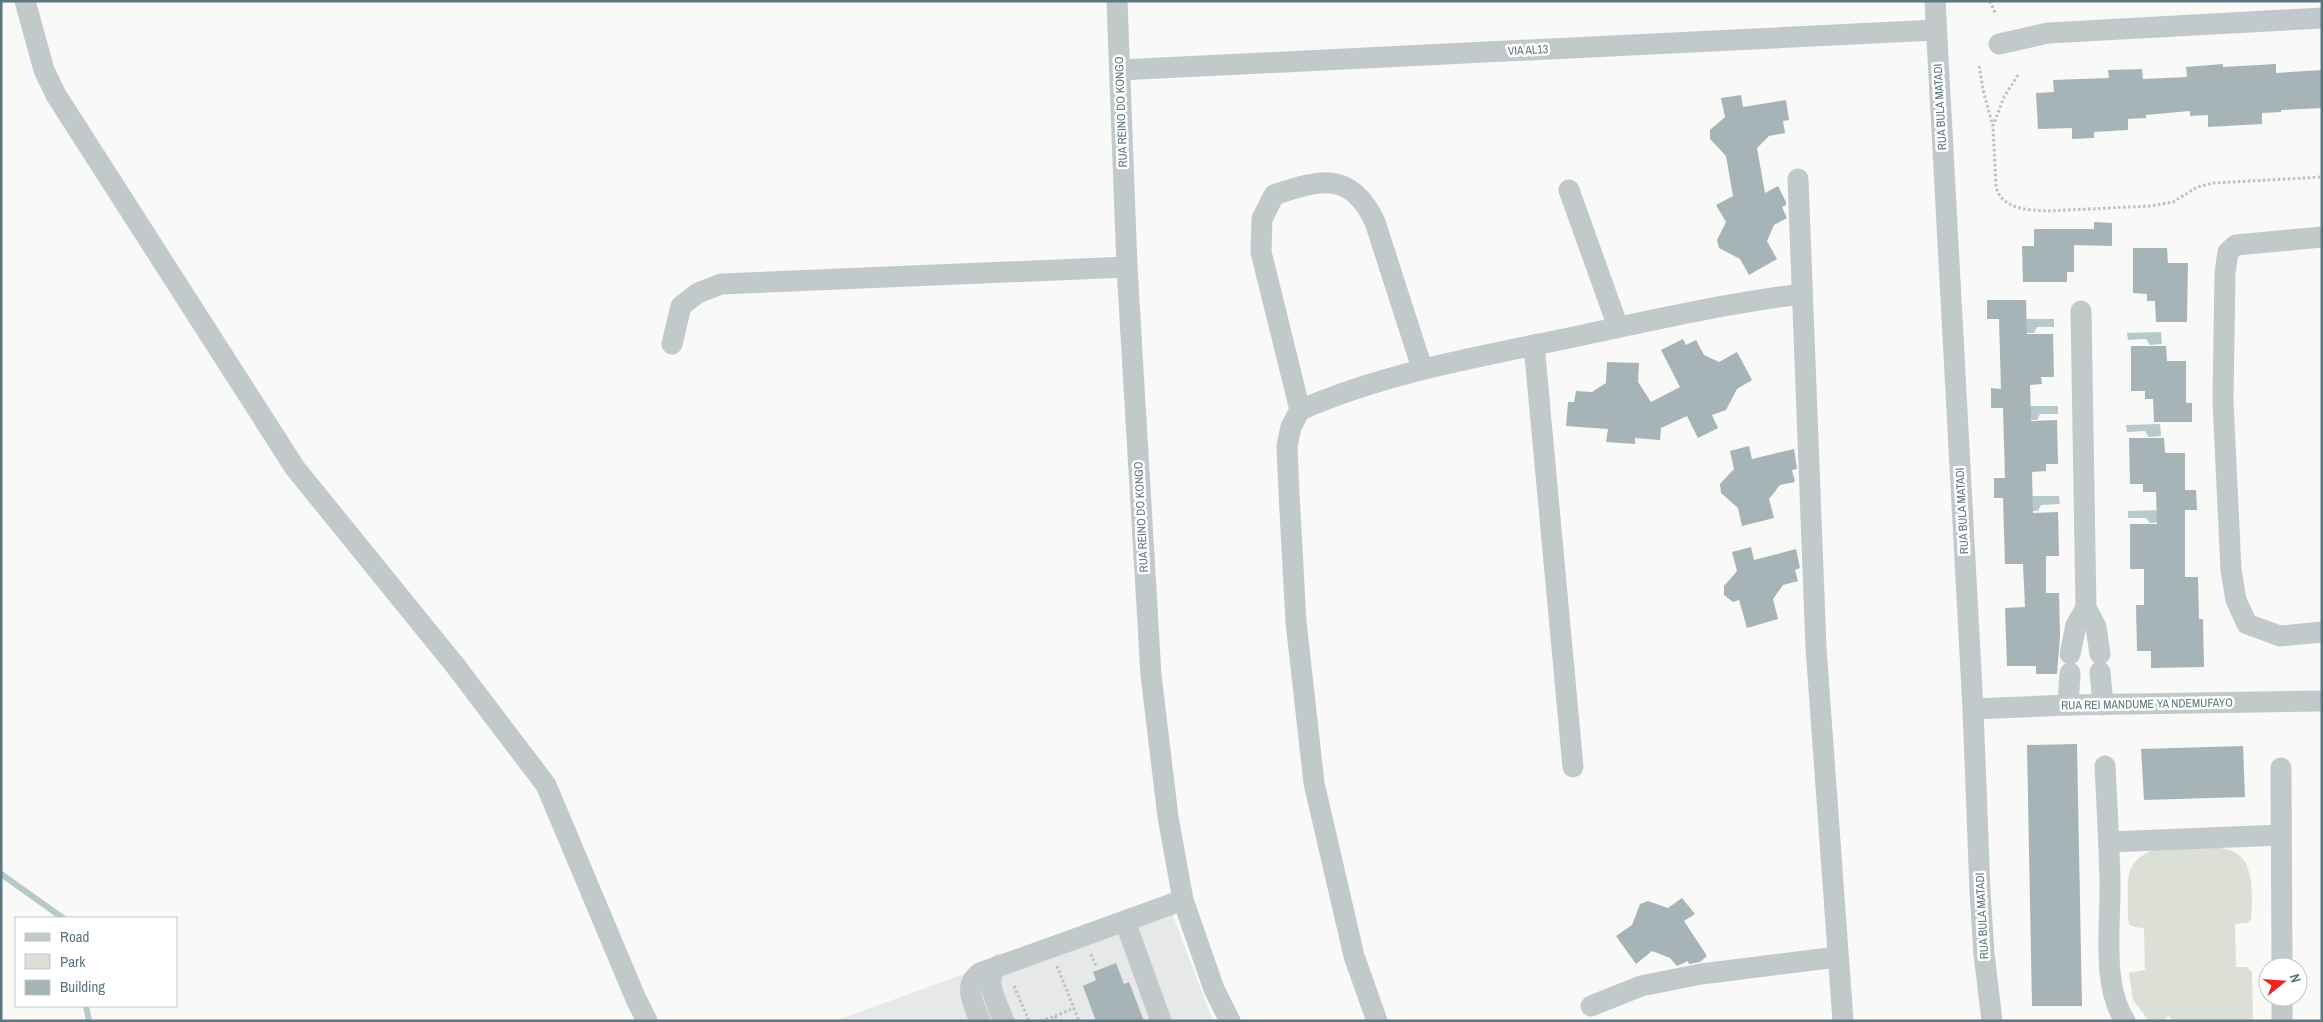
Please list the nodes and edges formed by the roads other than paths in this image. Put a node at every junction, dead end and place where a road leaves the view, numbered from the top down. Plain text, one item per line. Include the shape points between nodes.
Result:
1 (25, 1) edge
2 (1117, 1) edge
3 (1935, 1) edge
4 (2322, 18) edge
5 (1936, 30) junction
6 (1998, 44) dead end
7 (1120, 70) junction
8 (1798, 179) dead end
9 (1569, 190) dead end
10 (2322, 237) edge
11 (1127, 268) junction
12 (1802, 294) junction
13 (2080, 311) dead end
14 (1618, 327) junction
15 (672, 344) dead end
16 (1534, 345) junction
17 (1422, 368) junction
18 (1300, 410) junction
19 (2086, 608) junction
20 (2322, 632) edge
21 (2322, 701) edge
22 (2068, 705) junction
23 (2103, 705) junction
24 (1973, 709) junction
25 (2106, 766) dead end
26 (1573, 767) dead end
27 (2281, 768) dead end
28 (2281, 835) junction
29 (2109, 842) junction
30 (1183, 900) junction
31 (1125, 921) junction
32 (1837, 957) junction
33 (2282, 957) edge
34 (982, 982) junction
35 (1590, 1006) dead end
36 (2282, 1007) edge
37 (647, 1021) edge
38 (980, 1021) edge
39 (1004, 1021) edge
40 (1161, 1021) edge
41 (1230, 1021) edge
42 (1377, 1021) edge
43 (1843, 1021) edge
44 (1992, 1021) edge
45 (2125, 1021) edge
46 (2282, 1021) edge

1 - 37 street via 44,70 56,95 295,468 454,664 546,785
2 - 7 street, RUA REINO DO KONGO
3 - 5 street, RUA BULA MATADI
4 - 6 street via 2048,33
5 - 7 street, VIA AL13
5 - 24 street, RUA BULA MATADI
7 - 11 street, RUA REINO DO KONGO
8 - 12 street
9 - 14 street
10 - 20 street via 2236,245 2228,252 2223,402 2231,570 2236,600 2247,624 2255,627 2280,636
11 - 15 street via 721,284 698,293 680,306
11 - 30 street, RUA REINO DO KONGO via 1151,675 1168,817
12 - 14 street
12 - 32 street via 1816,648
13 - 19 street
14 - 16 street
16 - 17 street
16 - 26 street
17 - 18 street via 1337,394
17 - 18 street via 1367,205 1352,190 1330,182 1274,195 1262,219 1261,252
18 - 42 street via 1291,427 1287,446 1296,622 1314,783 1354,956
19 - 22 street via 2076,626
19 - 23 street via 2096,627
21 - 23 street, RUA REI MANDUME YA NDEMUFAYO
22 - 23 street, RUA REI MANDUME YA NDEMUFAYO
22 - 24 street, RUA REI MANDUME YA NDEMUFAYO
24 - 44 street, RUA BULA MATADI via 1984,954
25 - 29 street
27 - 28 street
28 - 29 street
28 - 33 street
29 - 45 street via 2110,974 2112,993
30 - 31 street
30 - 41 street, RUA REINO DO KONGO via 1205,966
31 - 34 street via 980,973
31 - 40 street
32 - 35 street via 1701,974 1641,986
32 - 43 street
34 - 38 street via 970,992
34 - 39 street
36 - 46 street

